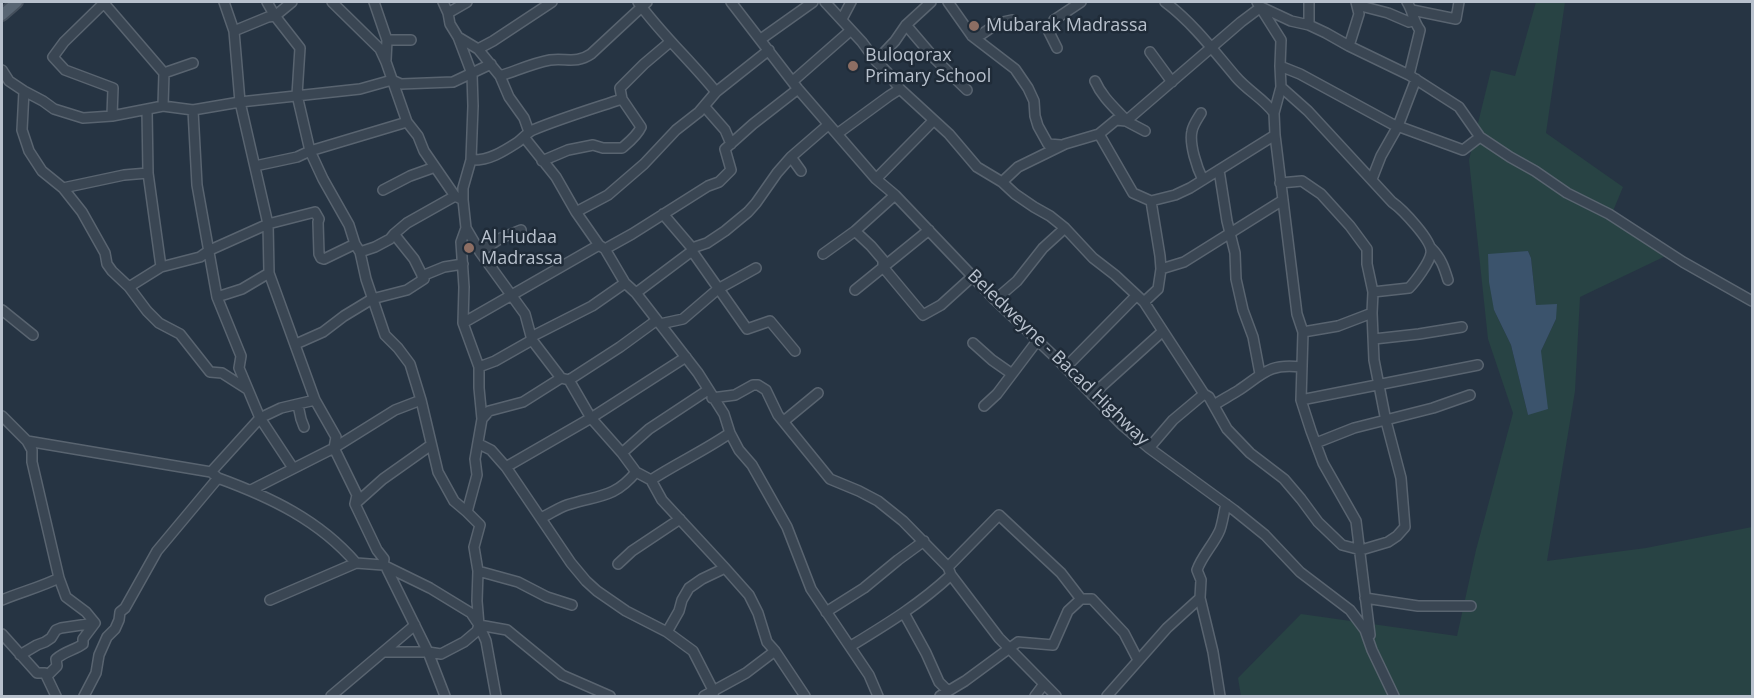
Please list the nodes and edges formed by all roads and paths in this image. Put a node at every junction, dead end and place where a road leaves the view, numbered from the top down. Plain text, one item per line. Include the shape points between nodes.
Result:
1 (17, 2) edge
2 (104, 2) edge
3 (224, 2) edge
4 (267, 2) edge
5 (292, 2) edge
6 (332, 2) edge
7 (374, 2) edge
8 (443, 2) edge
9 (467, 2) edge
10 (552, 2) edge
11 (731, 2) edge
12 (813, 2) edge
13 (825, 2) edge
14 (851, 2) edge
15 (931, 2) edge
16 (948, 2) edge
17 (1081, 2) edge
18 (1165, 2) edge
19 (1309, 2) edge
20 (1459, 2) edge
21 (642, 3) edge
22 (1356, 3) edge
23 (1259, 4) edge
24 (1411, 11) edge
25 (448, 13) junction
26 (2, 15) edge
27 (275, 15) junction
28 (842, 19) junction
29 (1012, 20) dead end
30 (906, 25) junction
31 (1309, 26) junction
32 (234, 31) junction
33 (850, 31) junction
34 (972, 36) junction
35 (458, 37) junction
36 (761, 39) junction
37 (387, 40) junction
38 (411, 40) dead end
39 (670, 42) junction
40 (1349, 46) junction
41 (1212, 47) junction
42 (1058, 48) dead end
43 (478, 49) junction
44 (769, 50) junction
45 (1150, 52) dead end
46 (876, 61) junction
47 (386, 62) junction
48 (193, 63) dead end
49 (491, 64) junction
50 (1280, 66) junction
51 (2, 70) edge
52 (164, 73) junction
53 (472, 74) junction
54 (500, 76) junction
55 (1413, 77) junction
56 (392, 80) junction
57 (1095, 81) dead end
58 (1172, 82) junction
59 (796, 85) junction
60 (1281, 87) junction
61 (900, 90) junction
62 (967, 90) dead end
63 (24, 91) junction
64 (716, 92) junction
65 (297, 95) junction
66 (622, 99) junction
67 (240, 102) junction
68 (163, 106) junction
69 (704, 106) junction
70 (147, 110) junction
71 (193, 110) junction
72 (1201, 113) dead end
73 (1274, 113) junction
74 (112, 116) junction
75 (933, 121) junction
76 (1126, 121) junction
77 (407, 122) junction
78 (828, 125) junction
79 (1398, 126) junction
80 (1145, 131) dead end
81 (526, 134) junction
82 (837, 134) junction
83 (1099, 134) junction
84 (1275, 135) junction
85 (1480, 137) junction
86 (731, 144) junction
87 (1061, 145) junction
88 (310, 151) junction
89 (791, 157) junction
90 (471, 160) junction
91 (542, 161) junction
92 (255, 166) junction
93 (435, 167) junction
94 (1219, 170) junction
95 (801, 171) dead end
96 (148, 173) junction
97 (876, 179) junction
98 (1372, 179) junction
99 (1203, 180) junction
100 (1002, 182) junction
101 (1280, 183) junction
102 (63, 188) junction
103 (383, 189) dead end
104 (895, 195) junction
105 (459, 198) junction
106 (1283, 200) junction
107 (1151, 201) junction
108 (576, 212) junction
109 (663, 214) junction
110 (267, 224) junction
111 (466, 228) junction
112 (1065, 228) junction
113 (521, 230) dead end
114 (929, 230) junction
115 (855, 231) junction
116 (1229, 232) junction
117 (394, 234) junction
118 (602, 247) junction
119 (358, 248) junction
120 (1431, 248) junction
121 (692, 249) junction
122 (210, 250) junction
123 (480, 252) junction
124 (824, 254) dead end
125 (463, 264) junction
126 (161, 267) junction
127 (883, 267) junction
128 (756, 268) dead end
129 (1161, 269) junction
130 (269, 273) junction
131 (422, 276) junction
132 (973, 276) junction
133 (1448, 280) dead end
134 (625, 283) junction
135 (129, 287) junction
136 (718, 289) junction
137 (855, 290) dead end
138 (1373, 292) junction
139 (636, 293) junction
140 (513, 296) junction
141 (217, 297) junction
142 (372, 299) junction
143 (1140, 299) junction
144 (995, 300) junction
145 (1752, 301) edge
146 (2, 310) edge
147 (1372, 313) junction
148 (659, 322) junction
149 (463, 323) junction
150 (1462, 327) dead end
151 (1163, 331) junction
152 (1303, 332) junction
153 (33, 335) dead end
154 (531, 339) junction
155 (1374, 339) junction
156 (1037, 341) junction
157 (973, 343) dead end
158 (296, 344) junction
159 (795, 351) dead end
160 (686, 357) junction
161 (1478, 365) dead end
162 (479, 367) junction
163 (1066, 367) junction
164 (1301, 367) junction
165 (1012, 374) junction
166 (1260, 374) junction
167 (565, 379) junction
168 (1380, 384) junction
169 (247, 389) junction
170 (818, 393) dead end
171 (710, 394) junction
172 (1204, 394) junction
173 (1092, 395) junction
174 (1470, 395) dead end
175 (315, 400) junction
176 (421, 400) junction
177 (1301, 400) junction
178 (298, 405) junction
179 (1214, 405) junction
180 (984, 406) dead end
181 (2, 416) edge
182 (260, 418) junction
183 (591, 418) junction
184 (482, 419) junction
185 (1386, 420) junction
186 (784, 421) junction
187 (304, 427) dead end
188 (730, 433) junction
189 (27, 441) junction
190 (1316, 443) junction
191 (479, 444) junction
192 (432, 446) junction
193 (334, 448) junction
194 (1149, 448) junction
195 (622, 453) junction
196 (293, 468) junction
197 (506, 468) junction
198 (636, 472) junction
199 (215, 475) junction
200 (651, 480) junction
201 (251, 490) junction
202 (355, 504) junction
203 (1226, 504) junction
204 (466, 512) junction
205 (541, 518) junction
206 (680, 519) junction
207 (924, 541) junction
208 (1360, 550) junction
209 (356, 563) junction
210 (618, 564) dead end
211 (385, 567) junction
212 (725, 568) junction
213 (478, 571) junction
214 (950, 571) junction
215 (58, 578) junction
216 (1200, 598) junction
217 (1365, 598) junction
218 (1081, 599) junction
219 (2, 600) edge
220 (270, 600) dead end
221 (572, 605) dead end
222 (1471, 606) dead end
223 (826, 612) junction
224 (904, 613) junction
225 (95, 623) junction
226 (415, 625) junction
227 (479, 625) junction
228 (667, 632) junction
229 (2, 634) edge
230 (851, 646) junction
231 (1009, 650) junction
232 (1372, 650) junction
233 (775, 651) junction
234 (383, 652) junction
235 (428, 652) junction
236 (20, 655) junction
237 (1138, 660) junction
238 (46, 676) junction
239 (1044, 684) junction
240 (714, 692) junction
241 (944, 694) edge
242 (56, 696) edge
243 (84, 696) edge
244 (332, 696) edge
245 (445, 696) edge
246 (496, 696) edge
247 (610, 696) edge
248 (704, 696) edge
249 (805, 696) edge
250 (878, 696) edge
251 (1035, 696) edge
252 (1056, 696) edge
253 (1107, 696) edge
254 (1220, 696) edge
255 (1394, 696) edge

1 - 26 main road
2 - 52 street
2 - 74 street via 53,57 65,70 113,88
3 - 32 street
4 - 27 street
5 - 27 street
6 - 47 street via 380,50
7 - 37 street
8 - 25 street
9 - 25 street
10 - 43 street
11 - 36 street, Beledweyne - Bacad Highway
12 - 36 street
13 - 28 street
14 - 28 street
15 - 30 street
16 - 34 street
17 - 42 street via 1054,20 1048,30
18 - 41 street
19 - 31 street
20 - 24 street via 1456,19
21 - 39 street
21 - 54 street via 584,58 549,60
22 - 24 street via 1409,22
22 - 40 street via 1359,14
23 - 31 street
23 - 41 street
23 - 50 street via 1281,40
24 - 55 street via 1420,30
25 - 35 street
27 - 32 street
27 - 65 street via 300,48
28 - 33 street
29 - 34 street
30 - 46 street
30 - 62 street
31 - 40 street
32 - 67 street
33 - 46 street
33 - 59 street
34 - 87 street via 1015,69 1034,101 1038,126 1048,144
35 - 43 street
35 - 53 street
36 - 44 street, Beledweyne - Bacad Highway
37 - 38 street
37 - 47 street
39 - 64 street
39 - 66 street via 620,88
40 - 55 street
41 - 58 street
41 - 73 street via 1238,80
43 - 49 street
44 - 59 street, Beledweyne - Bacad Highway
44 - 64 street
45 - 58 street
46 - 61 street
47 - 56 street
48 - 52 street
49 - 53 street
49 - 54 street
50 - 60 street
50 - 79 street
51 - 63 street via 9,81
52 - 68 street
53 - 56 street via 453,82 401,84
53 - 90 street
54 - 81 street via 524,118
55 - 79 street
55 - 85 street via 1460,107
56 - 65 street via 360,89
56 - 77 street
57 - 76 street via 1101,94
58 - 76 street
59 - 78 street, Beledweyne - Bacad Highway
59 - 86 street
60 - 73 street
60 - 98 street
61 - 75 street
61 - 82 street
63 - 74 street via 71,115
63 - 102 street via 22,130 29,151 42,171
64 - 69 street
65 - 67 street
65 - 88 street
66 - 81 street
66 - 91 street via 641,127 621,148 593,145
67 - 71 street
67 - 92 street
68 - 70 street
68 - 71 street
69 - 86 street via 725,130
69 - 108 street via 608,195
70 - 74 street
70 - 96 street
71 - 122 street via 197,185
72 - 99 street via 1192,129 1192,139
73 - 84 street
75 - 97 street
75 - 100 street via 977,166
76 - 80 street
76 - 83 street via 1116,120
77 - 88 street
77 - 93 street
78 - 82 street, Beledweyne - Bacad Highway
78 - 89 street
79 - 85 street via 1463,150
79 - 98 street
81 - 90 street via 489,159
81 - 91 street
82 - 97 street, Beledweyne - Bacad Highway
83 - 87 street
83 - 107 street via 1133,193
84 - 94 street
84 - 101 street
85 - 145 street via 1567,193 1642,233 1683,262
86 - 109 street via 725,150 731,170 719,182
87 - 100 street via 1018,167
88 - 92 street
88 - 119 street
89 - 95 street
89 - 121 street via 748,212 707,243
90 - 105 street
91 - 108 street
92 - 110 street
93 - 103 street
93 - 105 street
94 - 99 street
94 - 116 street
96 - 102 street
96 - 126 street
97 - 104 street, Beledweyne - Bacad Highway
98 - 120 street
99 - 107 street via 1175,195
100 - 112 street
101 - 106 street
101 - 138 street via 1302,181 1321,194 1350,226 1367,249
102 - 135 street via 82,212 107,264
104 - 114 street, Beledweyne - Bacad Highway
104 - 115 street
105 - 111 street
105 - 117 street via 407,223
106 - 116 street
106 - 152 street via 1297,314
107 - 129 street
108 - 118 street
109 - 118 street
109 - 121 street
110 - 119 street via 315,213 319,219 321,258
110 - 122 street
110 - 130 street
111 - 123 street
111 - 125 street via 461,243
112 - 143 street
112 - 144 street
113 - 123 street
114 - 127 street
114 - 132 street, Beledweyne - Bacad Highway
115 - 124 street
115 - 127 street via 883,260
116 - 129 street via 1184,262
116 - 166 street via 1236,279
117 - 119 street via 375,248
117 - 131 street
118 - 134 street
118 - 140 street
119 - 142 street
120 - 133 street via 1444,265
120 - 138 street via 1419,278 1409,288
121 - 136 street
121 - 139 street
122 - 126 street via 200,257
122 - 141 street
123 - 140 street
125 - 131 street
125 - 149 street
126 - 135 street
127 - 132 street via 923,315 941,305
127 - 137 street
128 - 136 street
129 - 143 street via 1158,289
130 - 141 street via 242,290
130 - 158 street
131 - 142 street via 424,279 407,290
132 - 144 street, Beledweyne - Bacad Highway
134 - 139 street
134 - 154 street
135 - 169 street via 159,323 180,334 210,372 222,373
136 - 148 street via 683,319
136 - 159 street via 747,329 770,321
138 - 147 street
139 - 148 street
140 - 149 street
140 - 154 street via 525,314
141 - 169 street via 242,356 239,368
142 - 158 street via 323,332
142 - 176 street via 385,335 410,364
143 - 151 street
143 - 163 street
144 - 156 street, Beledweyne - Bacad Highway
146 - 153 street
147 - 152 street via 1338,326
147 - 155 street
148 - 160 street
148 - 167 street
149 - 162 street
150 - 155 street
151 - 172 street
151 - 173 street
152 - 164 street
154 - 162 street
154 - 167 street
155 - 168 street
156 - 163 street, Beledweyne - Bacad Highway
156 - 165 street
157 - 165 street
158 - 175 street
160 - 171 street
160 - 183 street
161 - 168 street
162 - 184 street
163 - 173 street, Beledweyne - Bacad Highway
164 - 166 street via 1276,367
164 - 177 street
165 - 180 street
166 - 179 street
167 - 183 street
167 - 184 street via 523,402 489,411
168 - 177 street
168 - 185 street
169 - 182 street
170 - 186 street
171 - 186 street via 735,394 758,385 766,390
171 - 188 street via 724,414
171 - 195 street via 650,429
172 - 179 street
172 - 194 street via 1173,420
173 - 194 street, Beledweyne - Bacad Highway
174 - 185 street
175 - 178 street
175 - 193 street via 336,437
176 - 192 street
176 - 193 street via 394,410
177 - 190 street
178 - 182 street
178 - 187 street
179 - 208 street via 1227,429 1284,479 1330,534 1342,545
181 - 189 street
182 - 196 street
182 - 199 street
183 - 195 street
183 - 197 street
184 - 191 street
185 - 190 street
185 - 208 street via 1401,478 1405,527 1388,542
186 - 207 street via 830,479 878,501
188 - 200 street
188 - 223 street via 787,526 811,589
189 - 199 street
189 - 215 street
190 - 208 street via 1356,521
191 - 197 street via 491,450
191 - 204 street via 475,459 477,475
192 - 202 street via 383,479
192 - 204 street via 438,472 454,501
193 - 196 street
193 - 202 street via 357,495
194 - 203 street, Beledweyne - Bacad Highway
195 - 198 street
196 - 201 street
197 - 205 street
198 - 200 street
198 - 205 street via 612,492 567,505
199 - 201 street
199 - 243 street via 153,557 120,612
200 - 206 street via 662,500
201 - 209 street via 312,523
202 - 211 street
203 - 216 street via 1220,531 1197,570
203 - 232 street, Beledweyne - Bacad Highway via 1300,572 1350,610 1365,630
204 - 213 street via 480,525 474,547
205 - 228 street via 571,563 597,591
206 - 210 street
206 - 212 street
207 - 214 street
207 - 223 street
208 - 217 street
209 - 211 street
209 - 220 street
211 - 226 street
211 - 227 street via 455,603 471,613
212 - 228 street via 689,588
212 - 233 street via 749,595 767,642
213 - 221 street via 518,582
213 - 227 street
214 - 218 street via 999,515 1061,573
214 - 224 street via 928,596
214 - 231 street
215 - 219 street
215 - 225 street via 66,597
216 - 237 street
216 - 254 street
217 - 222 street via 1418,606
217 - 232 street
218 - 231 street via 1068,611 1053,645 1018,642
218 - 237 street via 1092,599 1104,611 1124,633
223 - 230 street
224 - 230 street
224 - 241 street
225 - 236 street via 56,630 51,638
225 - 238 street via 83,644 64,652
226 - 234 street
226 - 235 street
227 - 235 street via 464,642 441,654
227 - 246 street via 486,641
227 - 247 street via 507,630 562,675
228 - 240 street via 693,651
229 - 236 street
230 - 250 street
231 - 239 street
231 - 241 street
232 - 255 street, Beledweyne - Bacad Highway
233 - 240 street
233 - 249 street
234 - 235 street
234 - 244 street
235 - 245 street
236 - 238 street
237 - 253 street
238 - 242 street
239 - 251 street
239 - 252 street
240 - 248 street

